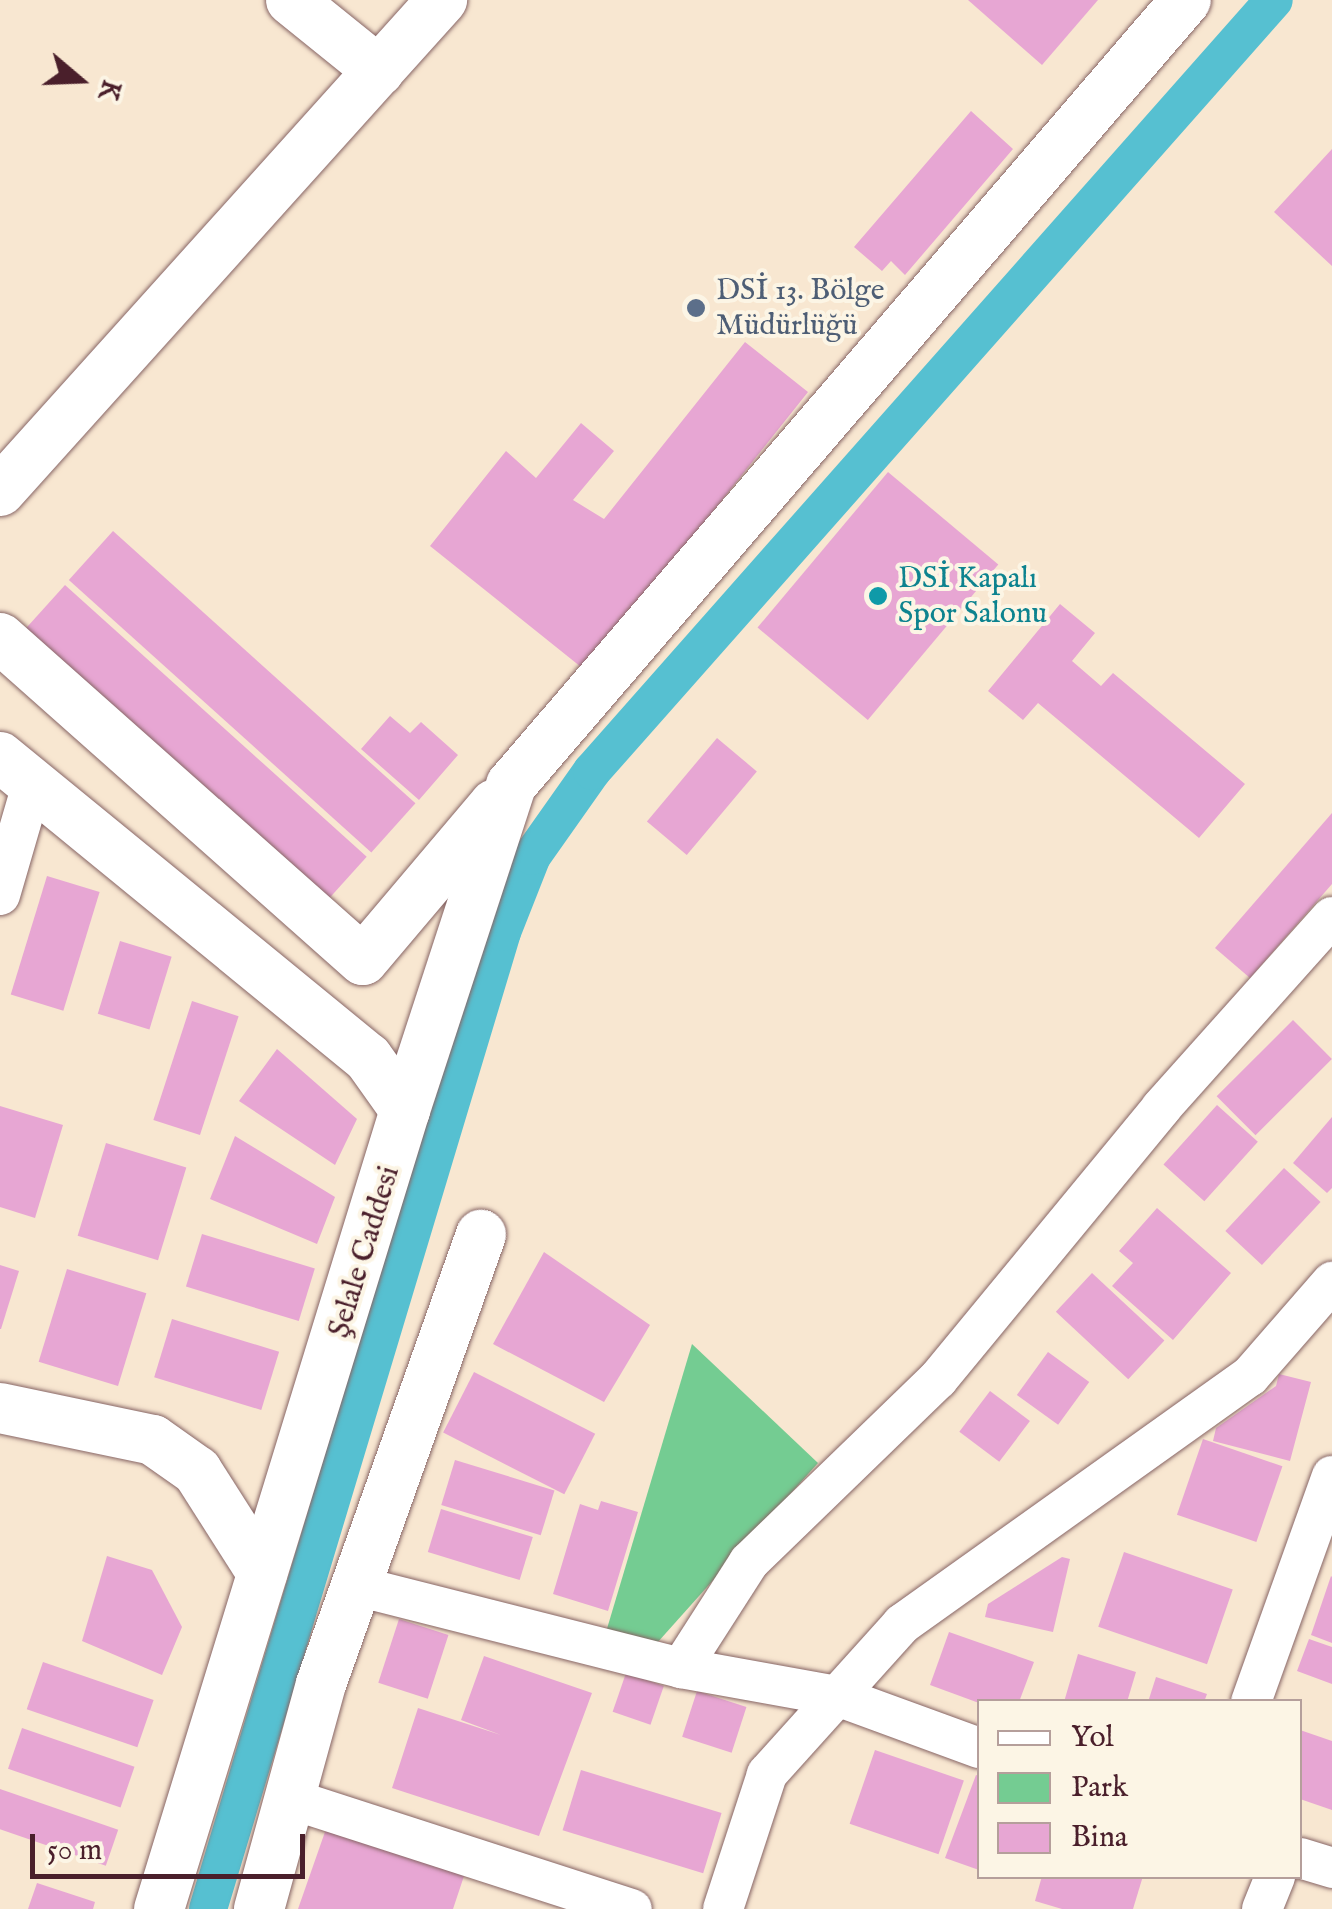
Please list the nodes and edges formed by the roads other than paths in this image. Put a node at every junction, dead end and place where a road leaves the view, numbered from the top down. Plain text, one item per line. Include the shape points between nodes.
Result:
1 (290, 0) edge
2 (442, 0) edge
3 (1186, 0) edge
4 (379, 71) junction
5 (0, 491) edge
6 (0, 638) edge
7 (16, 771) edge
8 (511, 785) junction
9 (0, 895) edge
10 (1332, 917) edge
11 (405, 1110) junction
12 (481, 1235) dead end
13 (1332, 1282) edge
14 (0, 1408) edge
15 (1332, 1476) edge
16 (262, 1573) junction
17 (356, 1586) junction
18 (680, 1668) junction
19 (837, 1696) junction
20 (1252, 1699) edge
21 (977, 1747) edge
22 (291, 1799) junction
23 (1302, 1859) edge
24 (1332, 1868) edge
25 (1274, 1879) edge
26 (159, 1909) edge
27 (260, 1909) edge
28 (632, 1909) edge
29 (723, 1909) edge
30 (1262, 1909) edge

1 - 4 street
2 - 4 street
3 - 8 street
4 - 5 street
6 - 8 street via 363,960
7 - 9 street
7 - 11 street via 368,1058
8 - 11 street, Şelale Caddesi
10 - 18 street via 1161,1108 938,1379 748,1562
11 - 16 street, Şelale Caddesi
12 - 17 street
13 - 19 street via 1250,1376 902,1624
14 - 16 street via 152,1440 197,1471
15 - 20 street
16 - 26 street, Şelale Caddesi
17 - 18 street
17 - 22 street
18 - 19 street
19 - 21 street
19 - 29 street via 767,1774
22 - 27 street
22 - 28 street
23 - 24 street
25 - 30 street

